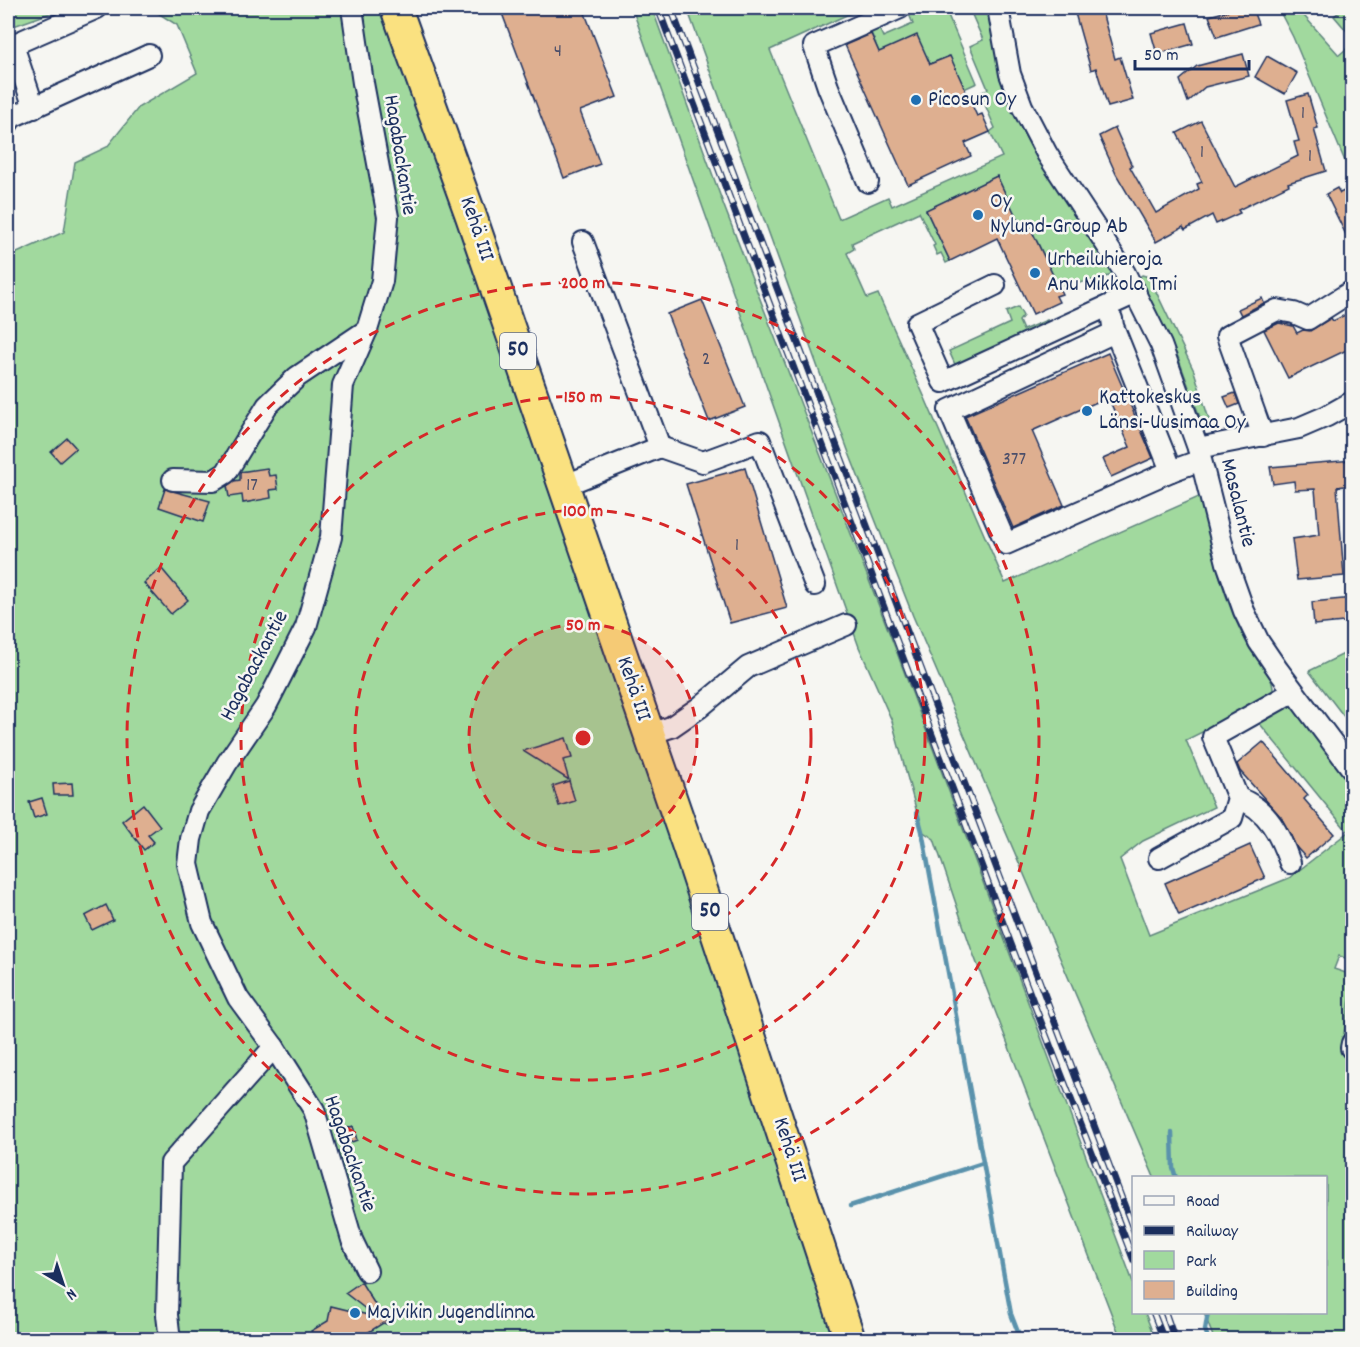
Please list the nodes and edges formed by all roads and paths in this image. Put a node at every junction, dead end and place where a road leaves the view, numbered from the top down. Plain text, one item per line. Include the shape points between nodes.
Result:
1 (97, 8) edge
2 (352, 8) edge
3 (396, 8) edge
4 (900, 8) edge
5 (998, 8) edge
6 (10, 46) edge
7 (149, 55) dead end
8 (34, 108) junction
9 (8, 123) edge
10 (868, 182) dead end
11 (583, 242) dead end
12 (995, 285) dead end
13 (1353, 291) edge
14 (1136, 293) junction
15 (1110, 305) junction
16 (368, 330) junction
17 (1115, 332) junction
18 (1353, 402) edge
19 (1263, 436) junction
20 (660, 447) junction
21 (1200, 454) junction
22 (1171, 471) junction
23 (173, 480) dead end
24 (563, 486) junction
25 (815, 585) dead end
26 (846, 625) dead end
27 (1293, 692) junction
28 (649, 734) junction
29 (1353, 769) edge
30 (1238, 798) junction
31 (1159, 858) dead end
32 (1290, 863) dead end
33 (274, 1047) junction
34 (367, 1271) dead end
35 (170, 1340) edge
36 (850, 1340) edge

1 - 6 street
2 - 16 street, Hagabackantie via 388,217 382,281
3 - 24 highway, Kehä III / 50
4 - 10 street via 814,46
5 - 14 street, Masalantie via 1010,74 1022,106 1047,154
6 - 8 street
7 - 8 street
8 - 9 street via 12,117
11 - 20 street
12 - 15 street via 917,323 944,382
13 - 19 street via 1308,320 1276,310 1227,336
14 - 15 street
14 - 21 street, Masalantie via 1161,345
15 - 17 street
16 - 23 street via 297,377 267,406 226,473 213,481
16 - 33 street, Hagabackantie via 343,385 331,537 306,627 266,706 199,811 191,839 188,864 202,923 238,998
17 - 22 street
17 - 22 street via 949,410 1006,544
18 - 19 street via 1299,428
19 - 21 street
20 - 24 street
20 - 25 street via 703,462 760,441
21 - 22 street
21 - 27 street, Masalantie via 1238,596 1260,642
24 - 28 highway, Kehä III / 50
26 - 28 street via 748,667 700,707 670,727
27 - 29 street, Masalantie
27 - 30 street via 1213,737
28 - 36 highway, Kehä III / 50
30 - 31 street via 1232,818
30 - 32 street via 1254,804 1280,836
33 - 34 street, Hagabackantie via 314,1110 352,1240
33 - 35 street via 171,1163 167,1316

